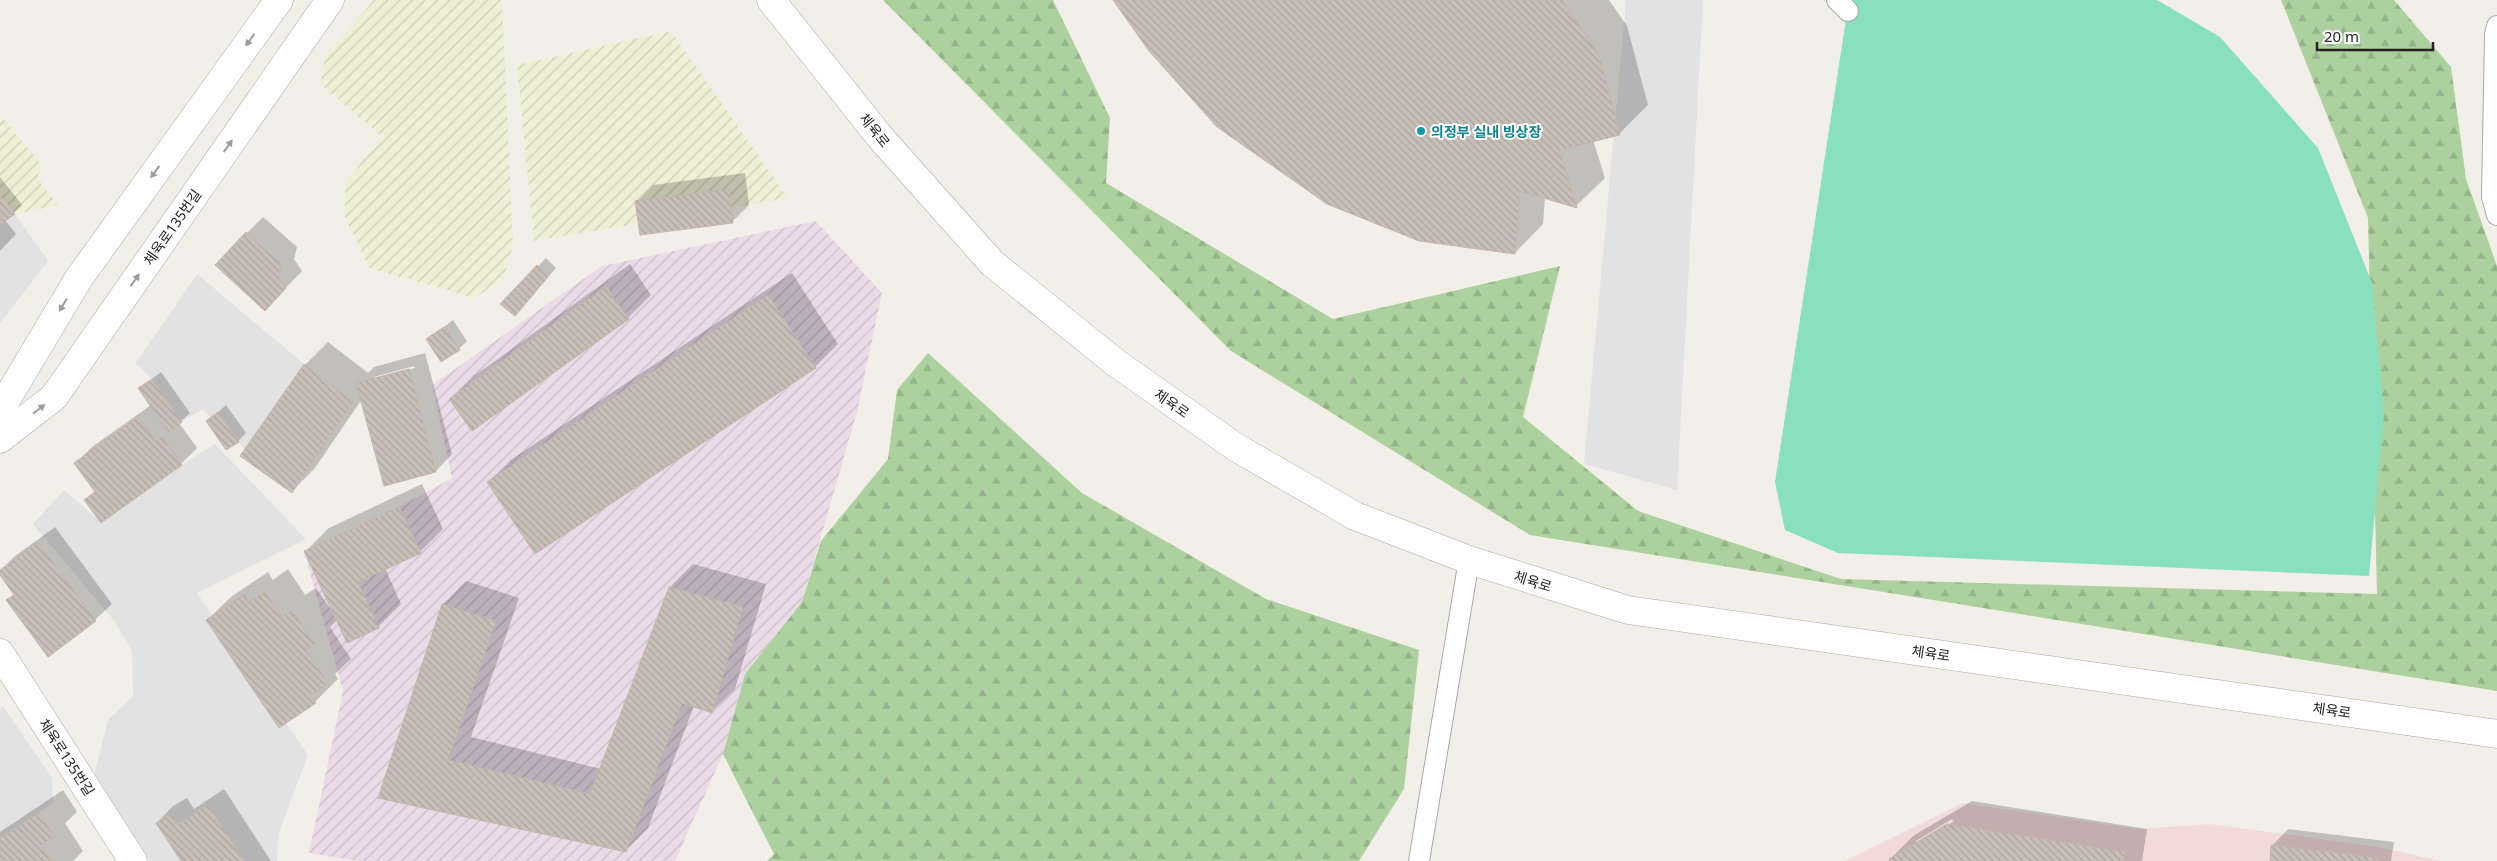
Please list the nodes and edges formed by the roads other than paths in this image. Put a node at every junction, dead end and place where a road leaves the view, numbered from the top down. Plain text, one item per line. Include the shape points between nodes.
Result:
1 (278, 0) edge
2 (330, 0) edge
3 (771, 0) edge
4 (2497, 26) edge
5 (2497, 215) edge
6 (0, 410) edge
7 (0, 439) edge
8 (1469, 560) junction
9 (0, 653) edge
10 (2497, 734) edge
11 (133, 861) edge
12 (1419, 861) edge

1 -> 6 street via 79,278
7 -> 2 street, 체육로135번길 via 54,397
3 - 8 street, 체육로 via 880,137 992,263 1116,363 1237,448 1355,516
4 - 5 lane via 2492,197
8 - 10 street, 체육로 via 1628,610
8 - 12 lane
9 - 11 street, 체육로135번길

